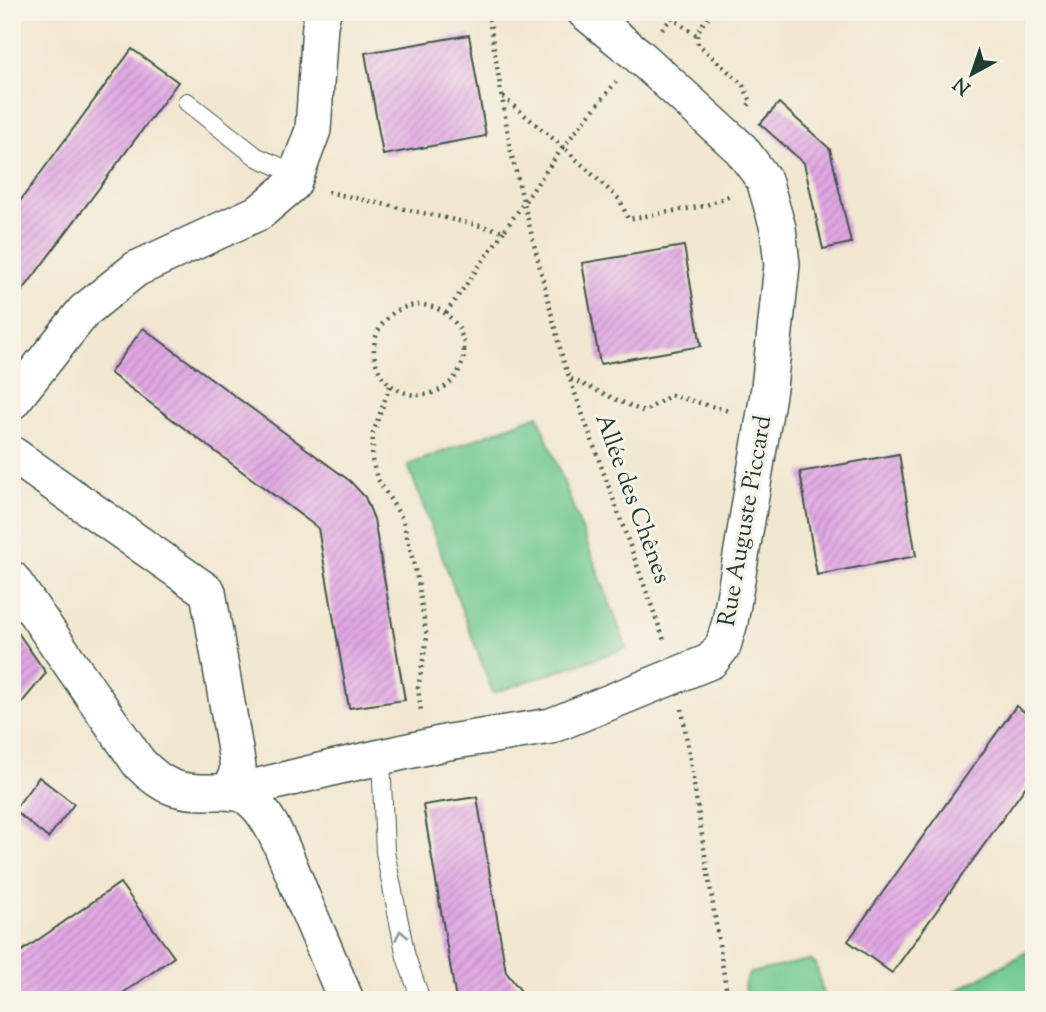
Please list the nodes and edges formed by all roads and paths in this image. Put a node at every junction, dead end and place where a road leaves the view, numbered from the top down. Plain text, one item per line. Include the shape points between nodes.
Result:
1 (323, 12) edge
2 (488, 12) edge
3 (585, 12) edge
4 (713, 12) edge
5 (659, 33) dead end
6 (696, 35) junction
7 (622, 75) dead end
8 (502, 96) junction
9 (187, 102) dead end
10 (724, 134) junction
11 (563, 147) junction
12 (295, 179) junction
13 (764, 180) junction
14 (524, 204) junction
15 (505, 231) junction
16 (446, 314) junction
17 (570, 380) junction
18 (390, 386) junction
19 (12, 402) edge
20 (764, 421) junction
21 (12, 454) edge
22 (12, 579) edge
23 (677, 677) junction
24 (426, 747) junction
25 (381, 757) junction
26 (239, 794) junction
27 (346, 1000) edge
28 (421, 1000) edge
29 (728, 1000) edge

1 - 12 street via 313,130
2 - 8 path, Allée des Chênes
3 - 10 street, Rue Auguste Piccard
4 - 6 path
5 - 6 path via 673,18
6 - 10 path via 698,44 743,85 751,102
7 - 11 path
8 - 11 path
8 - 14 path, Allée des Chênes
9 - 12 lane via 257,157
10 - 13 street, Rue Auguste Piccard
11 - 13 path via 620,201 628,219 705,206
11 - 14 path
12 - 15 path
12 - 19 street via 260,212 136,270 83,311
13 - 20 street, Rue Auguste Piccard via 778,228 782,265
14 - 15 path
14 - 17 path, Allée des Chênes
15 - 16 path
16 - 18 path via 428,305 408,306 390,315 378,331 373,351 378,370
16 - 18 path via 459,330 464,349 460,369 448,386 429,395 409,395
17 - 20 path via 643,412 671,395
17 - 23 path, Allée des Chênes
18 - 24 path via 373,433 372,460 377,478 403,520 418,582 427,638 418,688
20 - 23 street, Rue Auguste Piccard via 723,646 711,661
21 - 26 street via 208,592
22 - 26 street via 154,778 185,792
23 - 24 street, Rue Auguste Piccard via 551,726
23 - 29 path, Allée des Chênes
24 - 25 street, Rue Auguste Piccard
25 - 26 street, Rue Auguste Piccard
28 -> 25 lane via 406,957 385,852
26 - 27 street via 259,809 272,829

